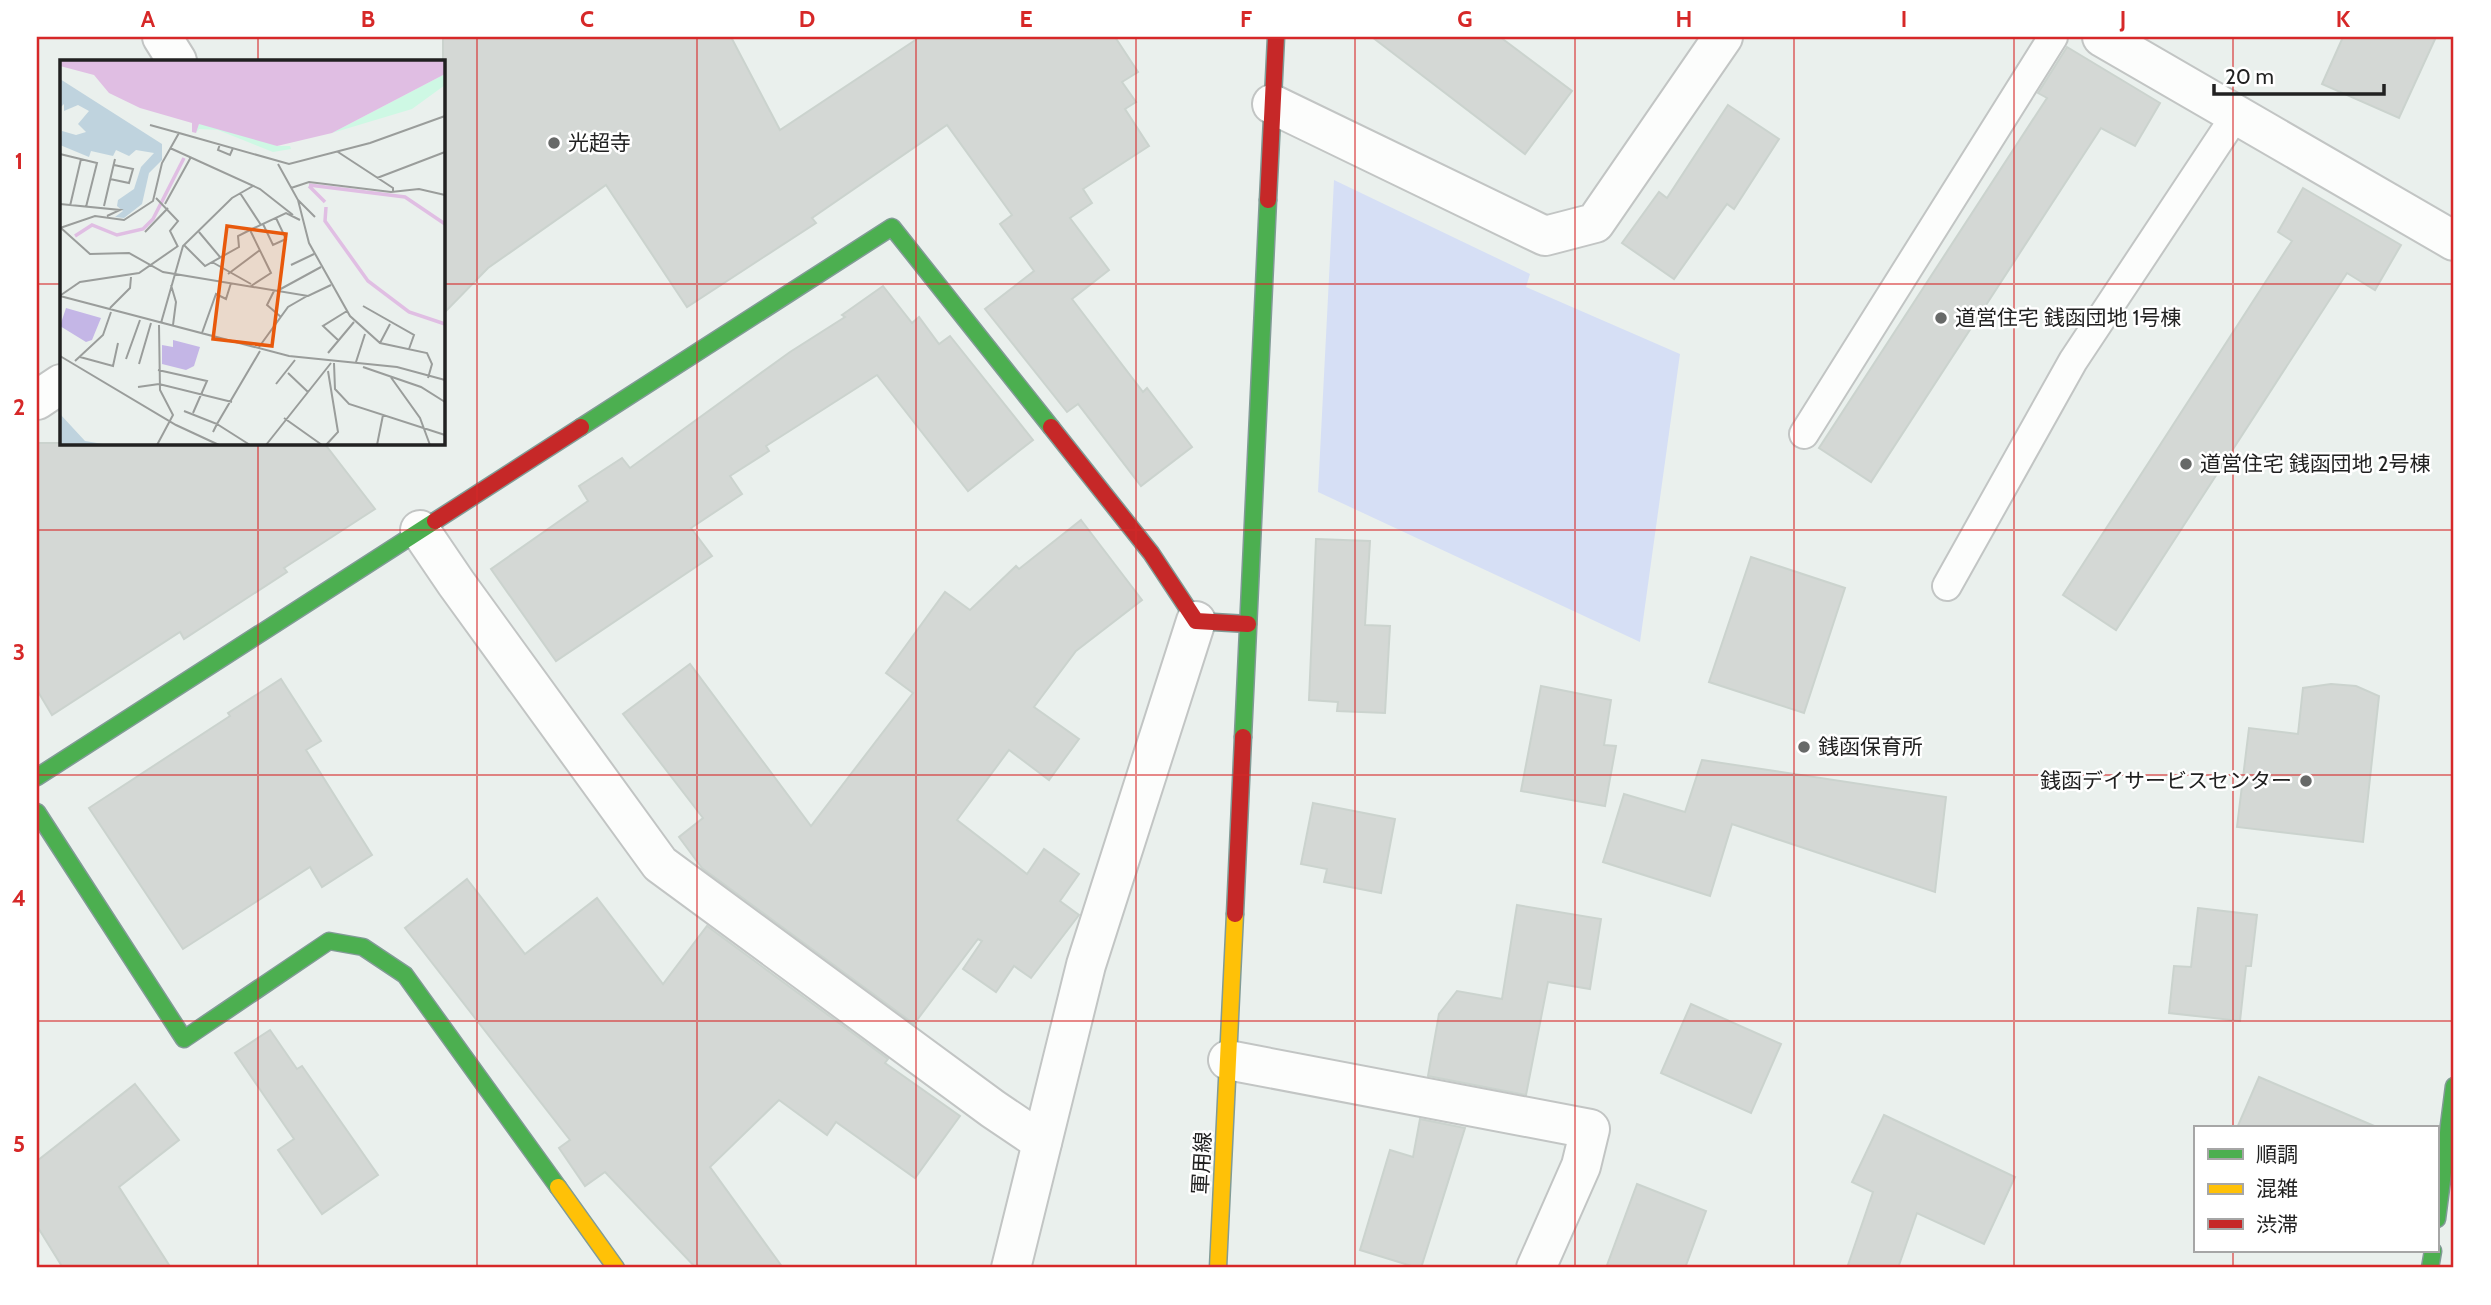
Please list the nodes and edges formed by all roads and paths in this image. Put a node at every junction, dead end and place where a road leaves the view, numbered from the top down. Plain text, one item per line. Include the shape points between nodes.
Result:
1 (162, 37) edge
2 (1276, 37) edge
3 (1723, 37) edge
4 (2053, 37) edge
5 (2102, 37) edge
6 (176, 60) edge
7 (1272, 104) junction
8 (2236, 115) junction
9 (2454, 241) edge
10 (60, 385) edge
11 (37, 400) edge
12 (1804, 434) dead end
13 (420, 530) junction
14 (1947, 586) dead end
15 (1196, 621) junction
16 (1248, 624) junction
17 (37, 777) edge
18 (37, 812) edge
19 (1228, 1060) junction
20 (2454, 1086) edge
21 (1042, 1142) junction
22 (2438, 1211) edge
23 (616, 1268) edge
24 (1010, 1268) edge
25 (1218, 1268) edge
26 (1536, 1268) edge

1 - 6 street
2 - 7 main road, 軍用線
3 - 7 street via 1595,223 1545,236
4 - 12 lane
5 - 8 street
7 - 16 main road, 軍用線
8 - 9 street
8 - 14 lane via 2073,361
10 - 11 street
13 - 15 main road via 892,227 1151,553
13 - 17 main road
13 - 21 street via 660,864
15 - 16 main road
15 - 21 street via 1086,965
16 - 19 main road, 軍用線
18 - 23 main road via 184,1039 329,941 363,947 405,975
19 - 25 main road, 軍用線
19 - 26 street via 1590,1129 1581,1166
20 - 22 main road
21 - 24 street

